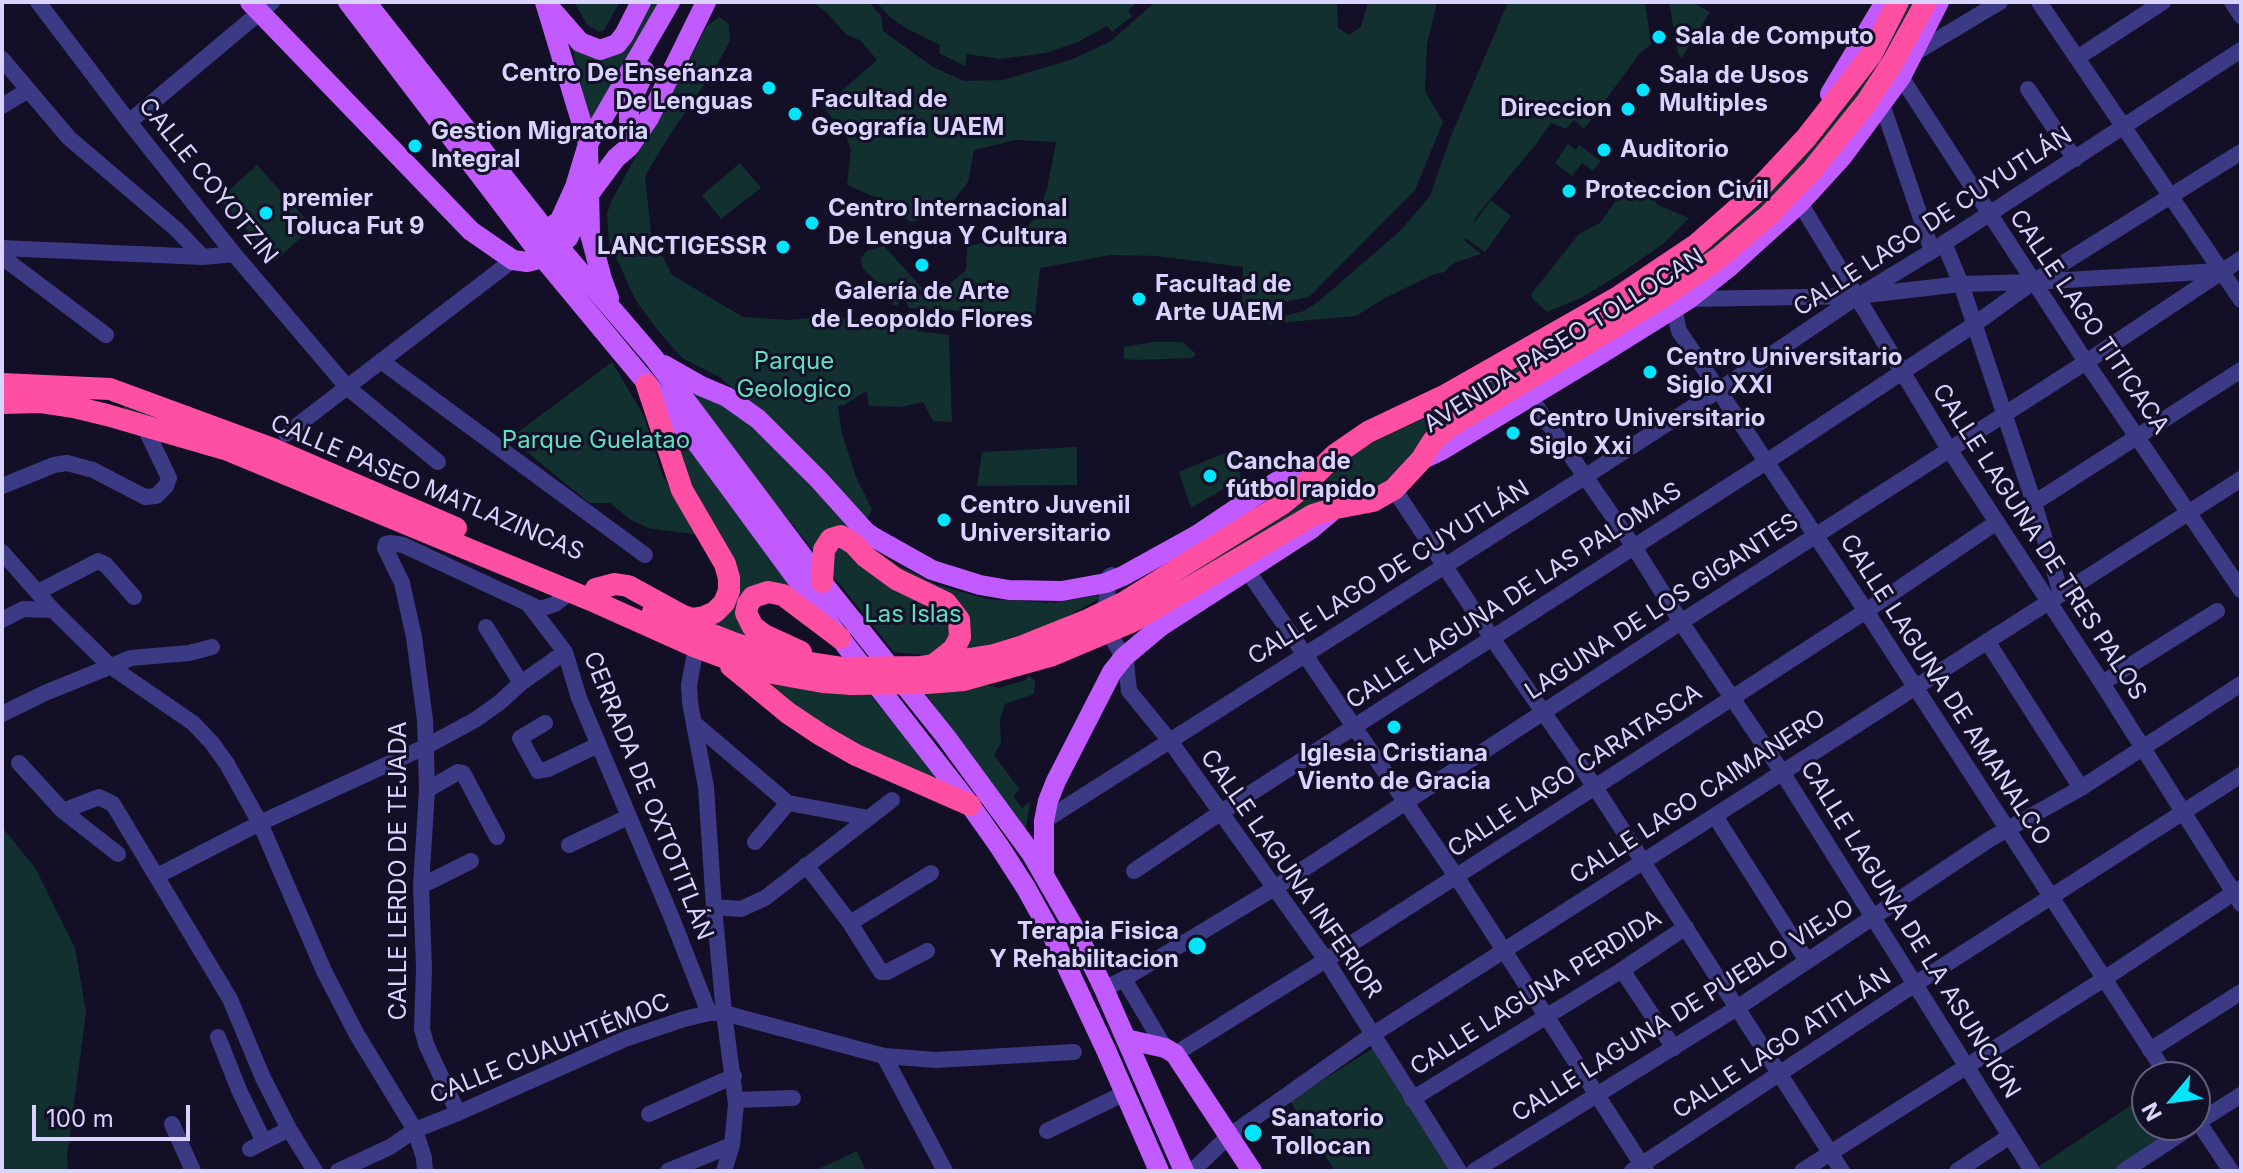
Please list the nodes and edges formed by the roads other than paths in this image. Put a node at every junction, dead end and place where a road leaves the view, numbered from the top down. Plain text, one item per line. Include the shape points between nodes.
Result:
1 (38, 2) edge
2 (348, 2) edge
3 (366, 2) edge
4 (545, 2) edge
5 (641, 2) edge
6 (670, 2) edge
7 (683, 2) edge
8 (706, 2) edge
9 (1885, 2) edge
10 (1898, 2) edge
11 (1926, 2) edge
12 (1939, 2) edge
13 (2000, 2) edge
14 (2039, 2) edge
15 (2163, 2) edge
16 (2232, 2) edge
17 (261, 6) edge
18 (2241, 16) edge
19 (2241, 50) edge
20 (1915, 53) junction
21 (2077, 58) junction
22 (2, 59) edge
23 (1901, 77) junction
24 (2028, 89) dead end
25 (27, 91) junction
26 (1882, 104) junction
27 (2, 106) edge
28 (129, 122) junction
29 (2124, 128) junction
30 (588, 144) junction
31 (629, 147) junction
32 (2241, 152) edge
33 (2075, 159) junction
34 (590, 193) junction
35 (2170, 197) junction
36 (569, 201) junction
37 (1800, 203) junction
38 (524, 204) junction
39 (1989, 215) junction
40 (545, 245) junction
41 (1938, 247) junction
42 (2, 248) edge
43 (234, 254) junction
44 (2, 257) edge
45 (203, 257) junction
46 (2241, 259) edge
47 (513, 260) junction
48 (1724, 262) junction
49 (2241, 270) edge
50 (2221, 271) junction
51 (2033, 282) junction
52 (1961, 284) junction
53 (1858, 296) junction
54 (2241, 300) edge
55 (1682, 303) junction
56 (615, 313) junction
57 (1654, 320) junction
58 (1975, 324) junction
59 (1679, 331) junction
60 (106, 335) dead end
61 (654, 358) junction
62 (381, 361) junction
63 (2086, 362) junction
64 (2241, 370) edge
65 (1902, 373) junction
66 (2, 384) edge
67 (647, 385) junction
68 (347, 387) junction
69 (1719, 390) junction
70 (1530, 397) junction
71 (2, 403) edge
72 (2004, 413) junction
73 (1399, 418) junction
74 (144, 426) junction
75 (286, 434) dead end
76 (2136, 437) junction
77 (1949, 449) junction
78 (1421, 460) junction
79 (438, 462) dead end
80 (1766, 462) junction
81 (1320, 468) junction
82 (1586, 476) junction
83 (2241, 479) edge
84 (2, 486) edge
85 (1394, 489) junction
86 (2034, 503) junction
87 (1336, 508) junction
88 (2188, 514) junction
89 (1997, 522) junction
90 (1814, 536) junction
91 (1634, 547) junction
92 (2, 553) edge
93 (645, 555) dead end
94 (1139, 558) dead end
95 (1445, 566) junction
96 (1247, 570) junction
97 (822, 582) junction
98 (2240, 587) edge
99 (38, 592) junction
100 (570, 592) junction
101 (134, 597) dead end
102 (2055, 597) junction
103 (650, 604) junction
104 (529, 605) junction
105 (53, 610) junction
106 (1866, 611) junction
107 (2217, 611) dead end
108 (2, 620) edge
109 (1681, 622) junction
110 (1148, 624) junction
111 (486, 627) dead end
112 (840, 638) junction
113 (1492, 638) junction
114 (1987, 641) junction
115 (212, 647) dead end
116 (707, 651) junction
117 (565, 652) junction
118 (1305, 655) junction
119 (110, 666) junction
120 (840, 672) junction
121 (927, 672) junction
122 (521, 683) junction
123 (2102, 683) junction
124 (2241, 684) edge
125 (1915, 687) junction
126 (1733, 697) junction
127 (1543, 713) junction
128 (2, 714) edge
129 (545, 723) dead end
130 (694, 723) junction
131 (1355, 727) junction
132 (1170, 741) junction
133 (598, 745) junction
134 (425, 747) junction
135 (2143, 748) junction
136 (19, 763) dead end
137 (1782, 772) junction
138 (2241, 775) edge
139 (1595, 787) junction
140 (2081, 788) junction
141 (427, 790) junction
142 (892, 800) dead end
143 (1406, 802) junction
144 (788, 803) junction
145 (970, 805) junction
146 (63, 811) junction
147 (1220, 813) junction
148 (2184, 813) junction
149 (1715, 816) junction
150 (628, 817) junction
151 (869, 818) junction
152 (1044, 821) junction
153 (260, 823) junction
154 (2008, 830) junction
155 (497, 837) dead end
156 (755, 842) dead end
157 (569, 845) dead end
158 (118, 854) dead end
159 (471, 861) dead end
160 (1644, 862) junction
161 (806, 865) junction
162 (1134, 871) dead end
163 (931, 873) dead end
164 (1044, 873) junction
165 (157, 876) junction
166 (1456, 876) junction
167 (421, 886) junction
168 (1273, 889) junction
169 (2239, 895) edge
170 (2053, 898) junction
171 (714, 907) junction
172 (1874, 918) junction
173 (850, 923) junction
174 (1686, 927) junction
175 (1504, 950) junction
176 (927, 951) dead end
177 (1326, 960) junction
178 (1807, 961) junction
179 (1622, 970) junction
180 (1124, 979) junction
181 (2104, 979) junction
182 (1915, 984) junction
183 (1104, 989) junction
184 (2241, 992) edge
185 (1737, 1008) junction
186 (717, 1013) junction
187 (1548, 1016) junction
188 (1372, 1035) junction
189 (218, 1037) dead end
190 (1126, 1039) junction
191 (1674, 1048) junction
192 (2150, 1050) junction
193 (1170, 1051) junction
194 (1074, 1052) dead end
195 (884, 1056) junction
196 (2157, 1061) edge
197 (1966, 1065) junction
198 (734, 1076) junction
199 (1779, 1076) junction
200 (1125, 1093) junction
201 (1597, 1094) junction
202 (2241, 1095) edge
203 (793, 1098) dead end
204 (1412, 1099) junction
205 (736, 1100) junction
206 (458, 1113) junction
207 (2211, 1113) edge
208 (649, 1114) dead end
209 (172, 1124) dead end
210 (289, 1129) junction
211 (415, 1130) junction
212 (1047, 1131) dead end
213 (1229, 1136) junction
214 (2010, 1136) junction
215 (2168, 1141) edge
216 (2210, 1141) edge
217 (732, 1145) junction
218 (1831, 1154) junction
219 (1640, 1169) edge
220 (193, 1171) edge
221 (315, 1171) edge
222 (338, 1171) edge
223 (425, 1171) edge
224 (668, 1171) edge
225 (724, 1171) edge
226 (945, 1171) edge
227 (1159, 1171) edge
228 (1184, 1171) edge
229 (1192, 1171) edge
230 (1252, 1171) edge
231 (1459, 1171) edge
232 (1474, 1171) edge
233 (1802, 1171) edge
234 (1842, 1171) edge
235 (1957, 1171) edge
236 (2032, 1171) edge
237 (2124, 1171) edge
238 (2231, 1171) edge

1 - 28 street, CALLE COYOTZIN
2 - 40 main road
3 - 38 main road
4 - 5 main road via 580,42 600,50 617,44
4 - 30 main road
6 - 30 main road
7 - 31 main road via 629,106
8 - 31 main road via 649,118
9 - 73 main road, AVENIDA PASEO TOLLOCAN via 1813,121 1719,214 1610,294 1437,391
10 - 73 highway, AVENIDA PASEO TOLLOCAN via 1854,78 1780,168 1725,222 1620,296
11 - 48 highway, AVENIDA PASEO TOLLOCAN via 1893,62 1837,141
12 - 20 main road, AVENIDA PASEO TOLLOCAN
13 - 20 street
14 - 21 street
15 - 21 street
16 - 18 street
17 - 28 street
17 - 47 main road via 471,231
19 - 29 street, CALLE LAGO DE CUYUTLÁN
20 - 23 main road, AVENIDA PASEO TOLLOCAN
21 - 29 street
22 - 25 street
23 - 26 main road, AVENIDA PASEO TOLLOCAN
23 - 39 street, CALLE LAGO TITICACA
24 - 33 street
25 - 27 street
25 - 45 street via 69,138
26 - 37 main road, AVENIDA PASEO TOLLOCAN
26 - 41 street
28 - 43 street, CALLE COYOTZIN
29 - 33 street, CALLE LAGO DE CUYUTLÁN
29 - 35 street
30 - 34 main road
30 - 36 main road
31 - 34 main road
32 - 35 street, CALLE LAGUNA DE LAS PALOMAS
33 - 39 street, CALLE LAGO DE CUYUTLÁN
34 - 40 main road via 568,238
34 - 56 main road via 590,234
35 - 50 street
35 - 51 street, CALLE LAGUNA DE LAS PALOMAS
36 - 38 main road via 544,211
36 - 40 main road
37 - 48 main road, AVENIDA PASEO TOLLOCAN
37 - 53 street, CALLE LAGUNA DE TRES PALOS
38 - 40 main road
39 - 41 street, CALLE LAGO DE CUYUTLÁN
39 - 51 street, CALLE LAGO TITICACA
40 - 47 main road via 535,261
40 - 56 main road
40 - 67 main road
41 - 52 street
41 - 53 street, CALLE LAGO DE CUYUTLÁN
42 - 45 street
43 - 45 street
43 - 68 street, CALLE COYOTZIN
44 - 60 street
46 - 50 street, LAGUNA DE LOS GIGANTES
47 - 62 street
48 - 55 main road, AVENIDA PASEO TOLLOCAN
48 - 78 highway, AVENIDA PASEO TOLLOCAN via 1449,427
49 - 50 street
50 - 51 street
50 - 54 street
50 - 63 street, LAGUNA DE LOS GIGANTES
51 - 52 street
51 - 58 street, CALLE LAGUNA DE LAS PALOMAS
51 - 63 street, CALLE LAGO TITICACA
52 - 53 street
52 - 58 street
53 - 55 street
53 - 65 street, CALLE LAGUNA DE TRES PALOS
53 - 69 street, CALLE LAGO DE CUYUTLÁN
55 - 57 main road, AVENIDA PASEO TOLLOCAN
55 - 59 street, CALLE LAGUNA DE AMANALCO
56 - 61 main road
57 - 59 street
57 - 70 main road, AVENIDA PASEO TOLLOCAN
58 - 65 street, CALLE LAGUNA DE LAS PALOMAS
58 - 72 street
59 - 69 street, CALLE LAGUNA DE AMANALCO
61 - 81 main road via 758,419 875,538 932,570 1009,590 1062,591 1106,583 1197,535 1276,482
61 - 97 main road
62 - 68 street
62 - 93 street
63 - 72 street, LAGUNA DE LOS GIGANTES
63 - 76 street, CALLE LAGO TITICACA
64 - 76 street
65 - 77 street, CALLE LAGUNA DE TRES PALOS
65 - 80 street, CALLE LAGUNA DE LAS PALOMAS
66 - 103 highway, CALLE PASEO MATLAZINCAS via 110,389 273,449 596,589 635,589
67 - 103 highway via 682,490 725,564 729,585 720,608 698,619
67 - 112 main road via 699,446
68 - 75 street
68 - 79 street, CALLE COYOTZIN
69 - 80 street, CALLE LAGUNA DE AMANALCO
69 - 82 street, CALLE LAGO DE CUYUTLÁN
70 - 78 main road, AVENIDA PASEO TOLLOCAN
70 - 82 street, CALLE LAGUNA DE LA ASUNCIÓN
71 - 74 highway, CALLE PASEO MATLAZINCAS via 74,407
72 - 77 street, LAGUNA DE LOS GIGANTES
72 - 86 street
73 - 81 highway, AVENIDA PASEO TOLLOCAN via 1368,432
74 - 84 street via 169,478 156,496 145,497 67,463
74 - 100 highway, CALLE PASEO MATLAZINCAS via 228,450
76 - 86 street
76 - 88 street, CALLE LAGO TITICACA
77 - 89 street, CALLE LAGUNA DE TRES PALOS
77 - 90 street, LAGUNA DE LOS GIGANTES
78 - 85 highway, AVENIDA PASEO TOLLOCAN
80 - 90 street, CALLE LAGUNA DE AMANALCO
80 - 91 street, CALLE LAGUNA DE LAS PALOMAS
81 - 121 highway, AVENIDA PASEO TOLLOCAN via 1282,504 1123,603 1023,646
82 - 91 street, CALLE LAGUNA DE LA ASUNCIÓN
82 - 95 street, CALLE LAGO DE CUYUTLÁN
83 - 88 street, CALLE LAGO CAIMANERO
85 - 87 highway, AVENIDA PASEO TOLLOCAN via 1373,501
85 - 95 street
86 - 102 street
87 - 96 main road
87 - 110 highway, AVENIDA PASEO TOLLOCAN via 1300,521
88 - 98 street, CALLE LAGO TITICACA
88 - 102 street, CALLE LAGO CAIMANERO
89 - 102 street, CALLE LAGUNA DE TRES PALOS
89 - 106 street, CALLE LAGO CARATASCA
90 - 106 street, CALLE LAGUNA DE AMANALCO
90 - 109 street, LAGUNA DE LOS GIGANTES
91 - 109 street, CALLE LAGUNA DE LA ASUNCIÓN
91 - 113 street, CALLE LAGUNA DE LAS PALOMAS
92 - 99 street
94 - 132 street, CALLE LAGUNA INFERIOR via 1109,577 1104,624 1126,662 1129,691
95 - 113 street
95 - 118 street, CALLE LAGO DE CUYUTLÁN
96 - 110 main road
96 - 118 street
97 - 121 highway via 824,550 831,539 841,536 896,579 946,603 959,620 960,637
97 - 164 main road via 946,737
99 - 101 street via 98,561
99 - 105 street
100 - 104 street via 547,608
100 - 116 highway, CALLE PASEO MATLAZINCAS
102 - 114 street, CALLE LAGO CAIMANERO
102 - 123 street, CALLE LAGUNA DE TRES PALOS
103 - 120 highway via 736,644
104 - 117 street, CERRADA DE OXTOTITLÁN
104 - 134 street, CALLE LERDO DE TEJADA via 403,545 386,544 402,583 414,637
105 - 108 street via 23,609
105 - 119 street
106 - 125 street, CALLE LAGUNA DE AMANALCO
106 - 126 street, CALLE LAGO CARATASCA
107 - 123 street
109 - 126 street, CALLE LAGUNA DE LA ASUNCIÓN
109 - 127 street, LAGUNA DE LOS GIGANTES
110 - 121 highway, AVENIDA PASEO TOLLOCAN via 964,680
110 - 152 main road via 1112,672 1056,781
111 - 122 street
112 - 120 highway via 779,593 761,593 748,604 747,618 757,631
112 - 145 main road
113 - 127 street
113 - 131 street, CALLE LAGUNA DE LAS PALOMAS
114 - 125 street, CALLE LAGO CAIMANERO
114 - 140 street
115 - 119 street via 144,655
116 - 120 highway, AVENIDA PASEO TOLLOCAN via 761,671 823,682
116 - 130 street via 689,685
116 - 145 highway via 821,735
117 - 122 street
117 - 133 street, CERRADA DE OXTOTITLÁN
118 - 131 street
118 - 132 street, CALLE LAGO DE CUYUTLÁN
119 - 128 street
119 - 153 street via 193,723 237,780
120 - 121 highway, AVENIDA PASEO TOLLOCAN
122 - 134 street via 475,720
123 - 135 street, CALLE LAGUNA DE TRES PALOS
124 - 135 street, CALLE LAGUNA DE PUEBLO VIEJO
125 - 137 street, CALLE LAGO CAIMANERO
125 - 154 street, CALLE LAGUNA DE AMANALCO
126 - 137 street, CALLE LAGUNA DE LA ASUNCIÓN
126 - 139 street, CALLE LAGO CARATASCA
127 - 139 street
127 - 143 street, LAGUNA DE LOS GIGANTES
129 - 133 street via 520,738 538,771
130 - 144 street
130 - 171 street via 706,787
131 - 143 street
131 - 147 street, CALLE LAGUNA DE LAS PALOMAS
132 - 147 street, CALLE LAGUNA INFERIOR
132 - 152 street, CALLE LAGO DE CUYUTLÁN
133 - 150 street, CERRADA DE OXTOTITLÁN
134 - 141 street, CALLE LERDO DE TEJADA
134 - 153 street
135 - 140 street, CALLE LAGUNA DE PUEBLO VIEJO
135 - 148 street, CALLE LAGUNA DE TRES PALOS
136 - 146 street
137 - 149 street, CALLE LAGO CAIMANERO
137 - 172 street, CALLE LAGUNA DE LA ASUNCIÓN
138 - 148 street, CALLE LAGO ATITLÁN
139 - 160 street
139 - 166 street, CALLE LAGO CARATASCA
140 - 154 street, CALLE LAGUNA DE PUEBLO VIEJO
141 - 155 street via 463,773
141 - 167 street, CALLE LERDO DE TEJADA
142 - 151 street
143 - 166 street
143 - 168 street, LAGUNA DE LOS GIGANTES
144 - 151 street
144 - 156 street
145 - 200 main road via 1053,937
146 - 158 street
146 - 165 street via 99,797 108,800
147 - 162 street, CALLE LAGUNA DE LAS PALOMAS
147 - 168 street, CALLE LAGUNA INFERIOR
148 - 169 street, CALLE LAGUNA DE TRES PALOS
148 - 170 street, CALLE LAGO ATITLÁN
149 - 160 street, CALLE LAGO CAIMANERO
149 - 178 street
150 - 157 street
150 - 186 street, CERRADA DE OXTOTITLÁN
151 - 161 street
152 - 164 main road
153 - 165 street
153 - 211 street via 324,971
154 - 170 street, CALLE LAGUNA DE AMANALCO
154 - 172 street, CALLE LAGUNA DE PUEBLO VIEJO
159 - 167 street
160 - 174 street
160 - 175 street, CALLE LAGO CAIMANERO
161 - 171 street via 752,905
161 - 173 street
163 - 173 street
164 - 183 main road
165 - 210 street via 230,999
166 - 175 street
166 - 177 street, CALLE LAGO CARATASCA
167 - 206 street, CALLE LERDO DE TEJADA via 422,1029
168 - 177 street, CALLE LAGUNA INFERIOR
168 - 180 street, LAGUNA DE LOS GIGANTES
169 - 181 street
170 - 181 street, CALLE LAGUNA DE AMANALCO
170 - 182 street, CALLE LAGO ATITLÁN
171 - 186 street
172 - 178 street, CALLE LAGUNA DE PUEBLO VIEJO
172 - 182 street, CALLE LAGUNA DE LA ASUNCIÓN
173 - 176 street via 881,972
174 - 179 street, CALLE LAGUNA PERDIDA
174 - 185 street
175 - 187 street
175 - 188 street, CALLE LAGO CAIMANERO
177 - 188 street, CALLE LAGUNA INFERIOR
177 - 193 street, CALLE LAGO CARATASCA
178 - 185 street, CALLE LAGUNA DE PUEBLO VIEJO
179 - 187 street, CALLE LAGUNA PERDIDA
179 - 191 street
180 - 183 street, LAGUNA DE LOS GIGANTES
180 - 193 street
181 - 192 street, CALLE LAGUNA DE AMANALCO
181 - 197 street
182 - 197 street, CALLE LAGUNA DE LA ASUNCIÓN
182 - 199 street, CALLE LAGO ATITLÁN
183 - 190 main road
184 - 192 street
185 - 191 street, CALLE LAGUNA DE PUEBLO VIEJO
185 - 199 street
186 - 195 street
186 - 198 street
186 - 206 street, CALLE CUAUHTÉMOC via 625,1039
187 - 201 street
187 - 204 street, CALLE LAGUNA PERDIDA
188 - 204 street, CALLE LAGUNA INFERIOR
188 - 213 street, CALLE LAGO CAIMANERO
189 - 210 street via 257,1146
190 - 193 main road
190 - 228 main road
191 - 201 street, CALLE LAGUNA DE PUEBLO VIEJO
192 - 196 street, CALLE LAGUNA DE AMANALCO
193 - 213 main road
194 - 195 street via 936,1060
195 - 226 street
197 - 214 street, CALLE LAGUNA DE LA ASUNCIÓN
197 - 218 street
198 - 205 street
198 - 208 street
199 - 218 street
199 - 219 street, CALLE LAGO ATITLÁN
200 - 212 street
200 - 227 main road
201 - 219 street
201 - 232 street, CALLE LAGUNA DE PUEBLO VIEJO
202 - 207 street
203 - 205 street
204 - 231 street, CALLE LAGUNA INFERIOR
205 - 217 street
206 - 211 street, CALLE CUAUHTÉMOC
209 - 220 street
210 - 221 street
211 - 222 street, CALLE CUAUHTÉMOC
211 - 223 street
213 - 229 street, CALLE LAGO CAIMANERO
213 - 230 main road
214 - 235 street
214 - 236 street, CALLE LAGUNA DE LA ASUNCIÓN
215 - 237 street
216 - 238 street
217 - 224 street
217 - 225 street
218 - 233 street
218 - 234 street

